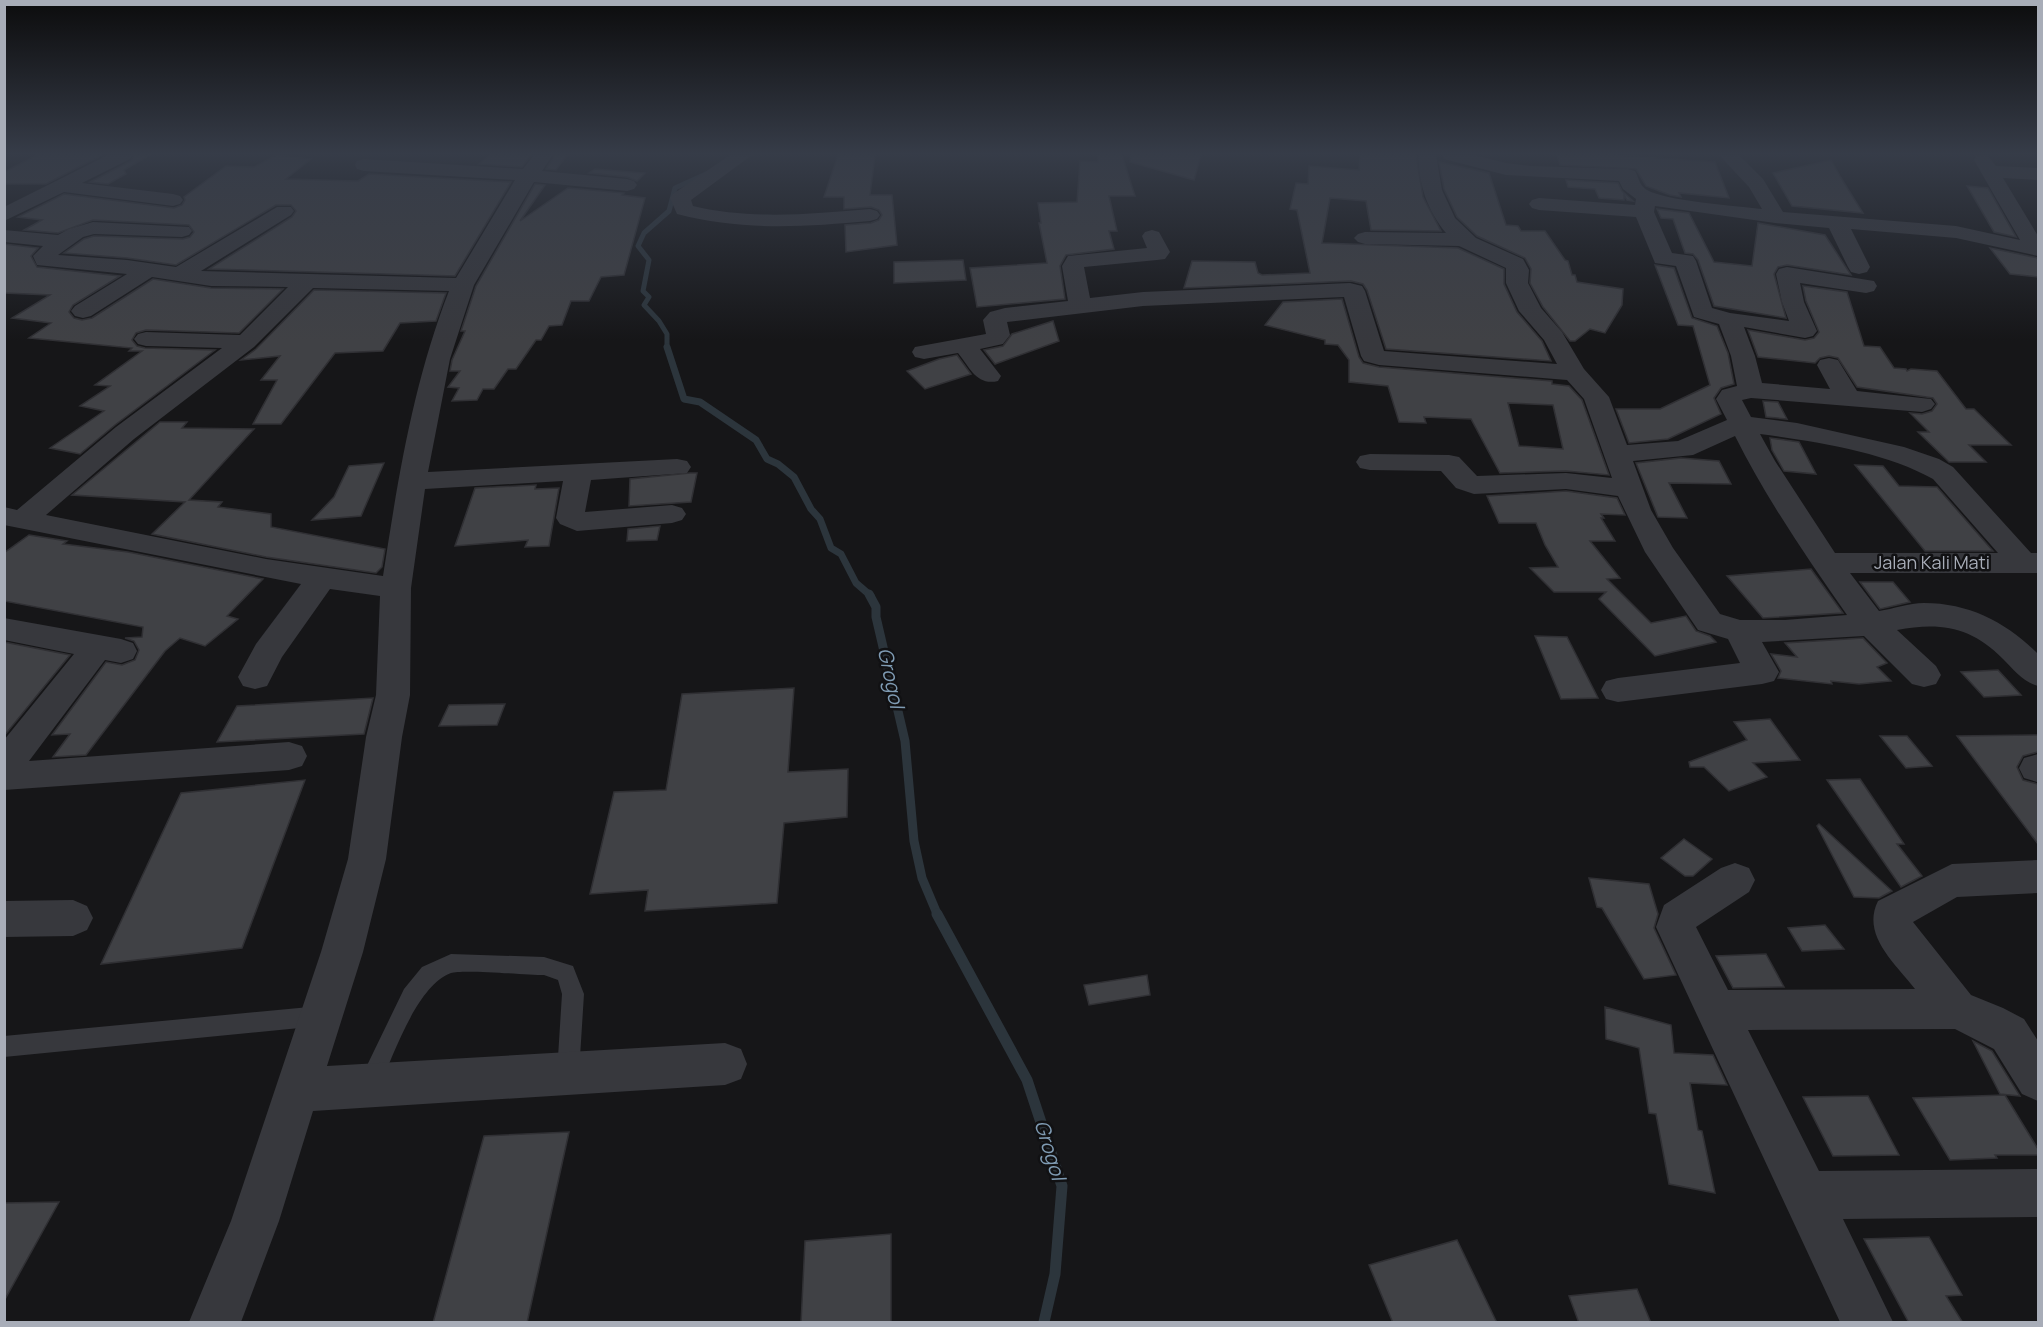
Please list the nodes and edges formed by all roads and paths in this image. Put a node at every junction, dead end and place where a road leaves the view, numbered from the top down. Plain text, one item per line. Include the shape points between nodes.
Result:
1 (274, 217) edge
2 (504, 217) edge
3 (718, 217) edge
4 (846, 217) edge
5 (1446, 217) edge
6 (1649, 217) edge
7 (1775, 217) edge
8 (2017, 217) edge
9 (1838, 224) junction
10 (182, 231) dead end
11 (4, 236) edge
12 (1152, 236) dead end
13 (1365, 238) dead end
14 (1464, 240) junction
15 (62, 242) junction
16 (2037, 250) edge
17 (148, 270) junction
18 (179, 275) junction
19 (308, 280) junction
20 (464, 285) junction
21 (1080, 307) junction
22 (82, 310) dead end
23 (1729, 320) junction
24 (146, 339) dead end
25 (246, 342) junction
26 (964, 344) junction
27 (924, 352) dead end
28 (1829, 365) dead end
29 (1574, 373) junction
30 (989, 376) dead end
31 (1751, 390) junction
32 (1849, 399) junction
33 (1922, 404) dead end
34 (1741, 423) junction
35 (1618, 454) junction
36 (1370, 462) dead end
37 (677, 467) dead end
38 (579, 473) junction
39 (412, 481) junction
40 (1630, 489) junction
41 (672, 514) dead end
42 (14, 518) edge
43 (1826, 563) junction
44 (2031, 563) edge
45 (322, 577) junction
46 (396, 588) junction
47 (1871, 624) junction
48 (4, 629) edge
49 (1740, 631) junction
50 (2026, 649) edge
51 (2038, 674) edge
52 (1924, 675) dead end
53 (255, 676) dead end
54 (1618, 690) dead end
55 (290, 756) dead end
56 (4, 767) edge
57 (4, 776) edge
58 (2038, 877) edge
59 (1735, 880) dead end
60 (73, 918) dead end
61 (4, 919) edge
62 (1956, 1009) junction
63 (1718, 1010) junction
64 (321, 1015) junction
65 (4, 1047) edge
66 (725, 1064) dead end
67 (568, 1073) junction
68 (2038, 1078) edge
69 (368, 1086) junction
70 (297, 1090) junction
71 (2038, 1193) edge
72 (1806, 1195) junction
73 (215, 1323) edge
74 (1868, 1323) edge

1 - 18 street
2 - 20 street
3 - 4 street via 784,222
5 - 14 street
6 - 23 street via 1663,258 1684,261 1702,312
7 - 9 street
8 - 16 street
9 - 16 street via 1956,232
9 - 23 street via 1863,277 1787,274 1793,302 1806,331
10 - 15 street via 93,228
11 - 15 street
12 - 21 street via 1157,254 1076,261 1073,266
13 - 14 street
14 - 29 street via 1515,264 1517,282 1531,311 1554,337
15 - 17 street via 44,256 45,260
17 - 18 street
17 - 22 street
18 - 19 street
19 - 20 street
19 - 25 street
20 - 39 street via 438,358
21 - 26 street via 998,317 998,337
21 - 29 street via 1143,299 1350,290 1354,291 1373,356
23 - 31 street
24 - 25 street
25 - 42 street
26 - 27 street
26 - 30 street
28 - 32 street
29 - 35 street via 1596,397
31 - 32 street
31 - 34 street via 1729,397
32 - 33 street
34 - 35 street via 1683,449
34 - 43 street
34 - 44 street via 1797,431 1904,455 1929,465 1943,473
35 - 40 street
36 - 40 street via 1449,463 1466,482 1474,485 1566,482
37 - 38 street
38 - 39 street
38 - 41 street via 570,519 577,522
39 - 46 street
40 - 49 street via 1660,552 1709,622
42 - 45 street
43 - 44 street, Jalan Kali Mati
43 - 47 street
45 - 46 street
45 - 53 street
46 - 64 street via 393,695 367,859
47 - 49 street
47 - 50 street via 1923,614 1953,617 1978,624
47 - 52 street
48 - 56 street via 109,649
49 - 54 street via 1762,672
50 - 51 street
55 - 57 street
58 - 62 street via 1952,881 1892,913 1894,931
59 - 63 street via 1678,917 1676,927
60 - 61 street
62 - 63 street
62 - 68 street via 2009,1034
63 - 72 street
64 - 65 lane
64 - 70 street
66 - 67 street
67 - 69 street
67 - 69 lane via 573,994 566,973 544,966 450,963 429,974 411,996
69 - 70 street
70 - 73 street via 255,1221
71 - 72 street
72 - 74 street

